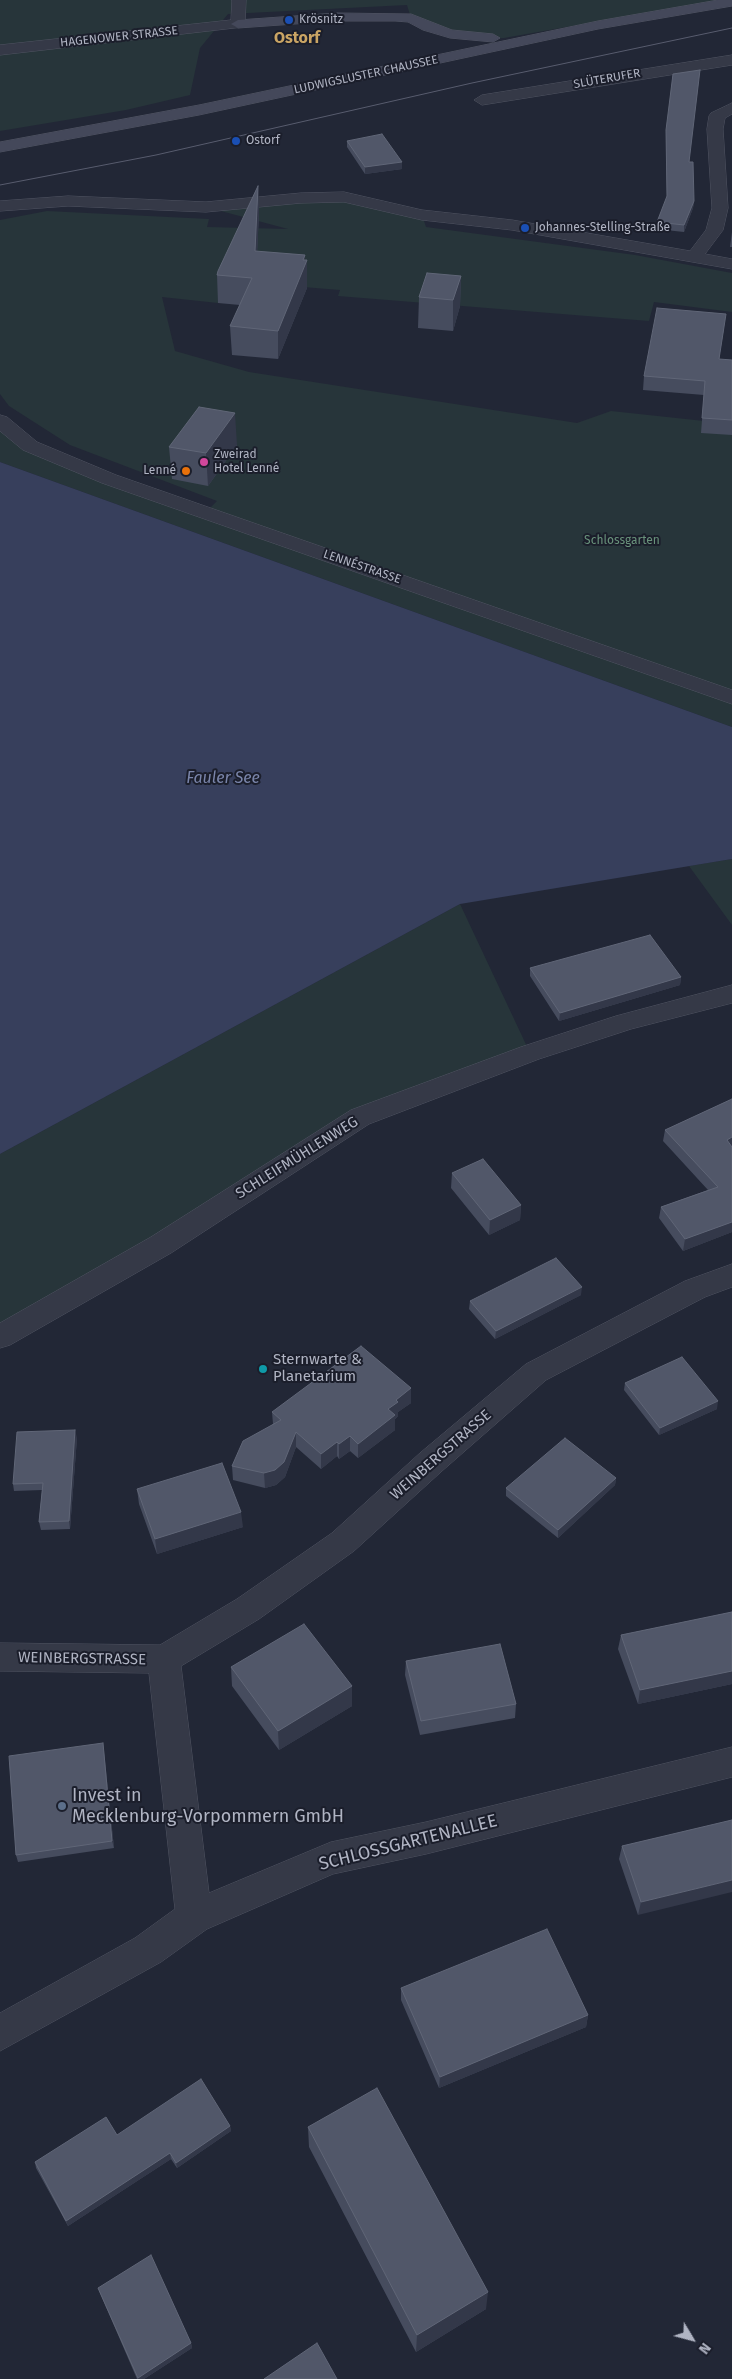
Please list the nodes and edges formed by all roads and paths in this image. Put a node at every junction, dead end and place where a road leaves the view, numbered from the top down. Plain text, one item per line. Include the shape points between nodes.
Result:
1 (240, 0) edge
2 (732, 2) edge
3 (238, 24) junction
4 (428, 27) junction
5 (559, 33) junction
6 (0, 50) edge
7 (454, 56) junction
8 (732, 60) edge
9 (470, 69) dead end
10 (482, 100) dead end
11 (732, 108) edge
12 (214, 123) dead end
13 (195, 127) dead end
14 (0, 147) edge
15 (18, 160) dead end
16 (0, 162) edge
17 (0, 206) edge
18 (694, 258) junction
19 (732, 264) edge
20 (0, 421) edge
21 (732, 697) edge
22 (732, 994) edge
23 (732, 1275) edge
24 (0, 1337) edge
25 (0, 1657) edge
26 (164, 1660) junction
27 (732, 1762) edge
28 (194, 1917) junction
29 (0, 2033) edge

1 - 3 street
2 - 5 street, LUDWIGSLUSTER CHAUSSEE
3 - 4 street via 376,16 411,18
3 - 6 street, HAGENOWER STRASSE
4 - 5 street via 450,34 484,38
4 - 7 street
5 - 7 street, LUDWIGSLUSTER CHAUSSEE
7 - 9 street
7 - 14 street, LUDWIGSLUSTER CHAUSSEE via 199,110
8 - 10 street, SLÜTERUFER
11 - 18 street via 717,116 715,129 720,208 714,230
12 - 13 street
15 - 16 street
17 - 18 street via 68,201 206,207 344,197 422,215 512,226
18 - 19 street
20 - 21 street, LENNÉSTRASSE via 30,446 109,479
22 - 24 street, SCHLEIFMÜHLENWEG via 624,1022 360,1117 161,1245
23 - 26 street, WEINBERGSTRASSE via 695,1289 536,1372 343,1542 248,1609
25 - 26 street, WEINBERGSTRASSE
26 - 28 street, WEINBERGSTRASSE
27 - 28 street, SCHLOSSGARTENALLEE via 426,1838 331,1858
28 - 29 street, SCHLOSSGARTENALLEE via 148,1950

